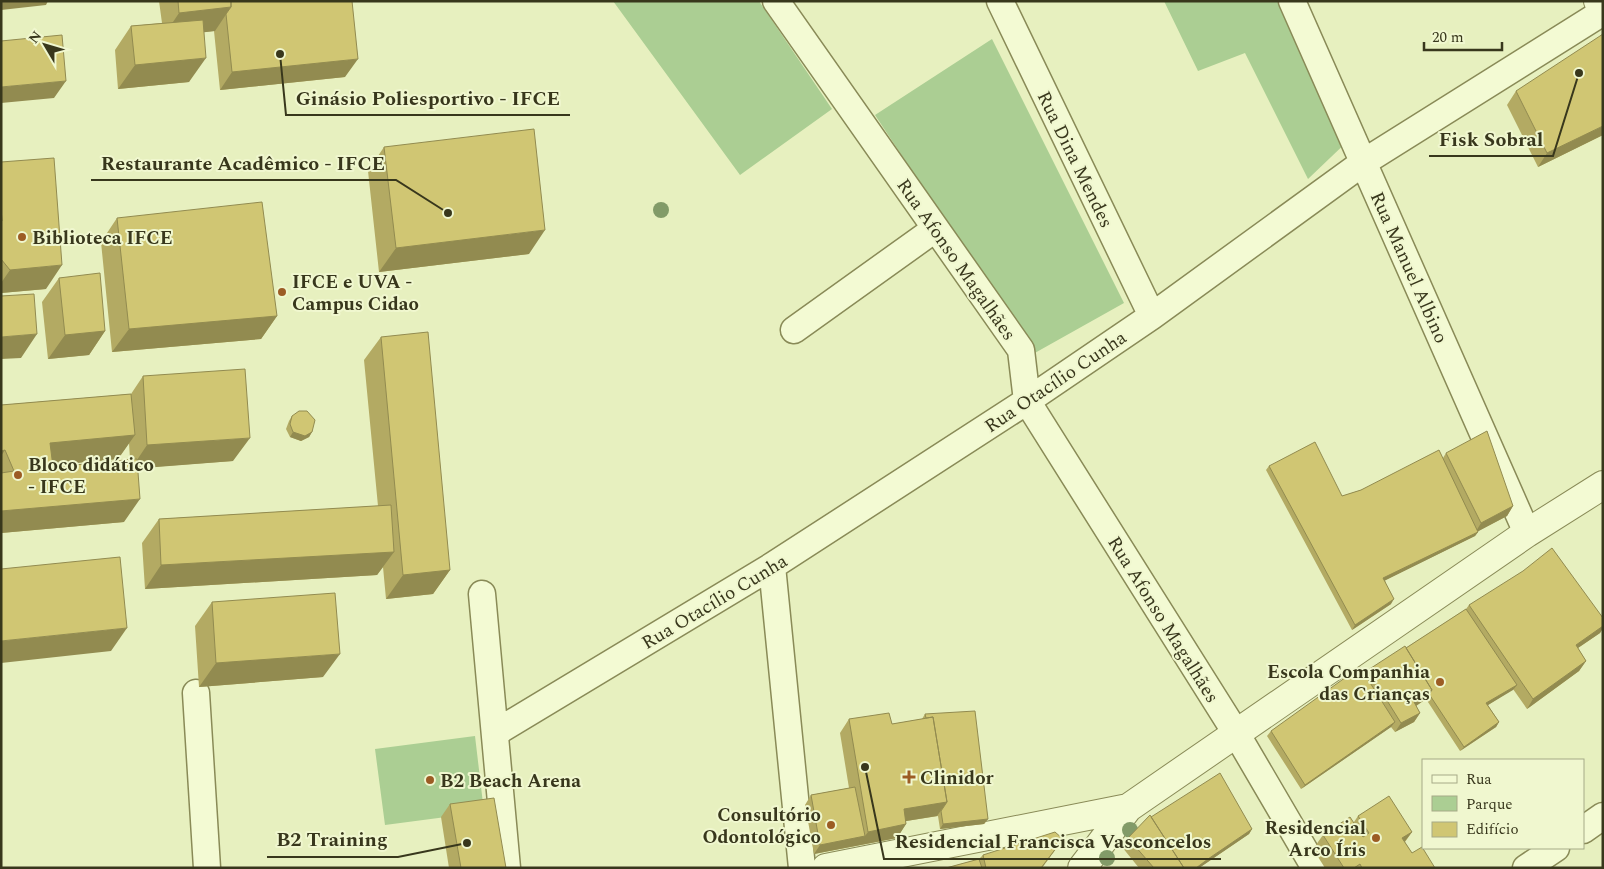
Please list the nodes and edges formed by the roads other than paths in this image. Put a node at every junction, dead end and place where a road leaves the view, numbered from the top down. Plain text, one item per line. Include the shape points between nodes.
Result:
1 (776, 1) edge
2 (1000, 1) edge
3 (1292, 1) edge
4 (1598, 1) edge
5 (1603, 12) edge
6 (1364, 162) junction
7 (935, 229) junction
8 (1152, 316) junction
9 (794, 330) dead end
10 (1027, 401) junction
11 (1600, 493) edge
12 (1527, 533) junction
13 (772, 566) junction
14 (482, 594) dead end
15 (196, 693) dead end
16 (496, 733) junction
17 (1236, 734) junction
18 (1128, 808) junction
19 (1603, 816) edge
20 (1584, 829) edge
21 (1554, 849) edge
22 (207, 868) edge
23 (507, 868) edge
24 (802, 868) edge
25 (826, 868) edge
26 (1082, 868) edge
27 (1315, 868) edge
28 (1526, 868) edge

1 - 7 street, Rua Afonso Magalhães
2 - 8 street, Rua Dina Mendes
3 - 6 street, Rua Manuel Albino
4 - 5 street
5 - 6 street, Rua Otacílio Cunha
6 - 8 street, Rua Otacílio Cunha
6 - 12 street, Rua Manuel Albino
7 - 9 street
7 - 10 street, Rua Afonso Magalhães via 1021,350
8 - 10 street, Rua Otacílio Cunha
10 - 13 street, Rua Otacílio Cunha
10 - 17 street, Rua Afonso Magalhães
11 - 12 street
12 - 17 street
13 - 16 street, Rua Otacílio Cunha
13 - 24 street
14 - 16 street
15 - 22 street
16 - 23 street
17 - 18 street
17 - 27 street, Rua Afonso Magalhães
18 - 25 street
18 - 26 street
19 - 20 street
21 - 28 street

